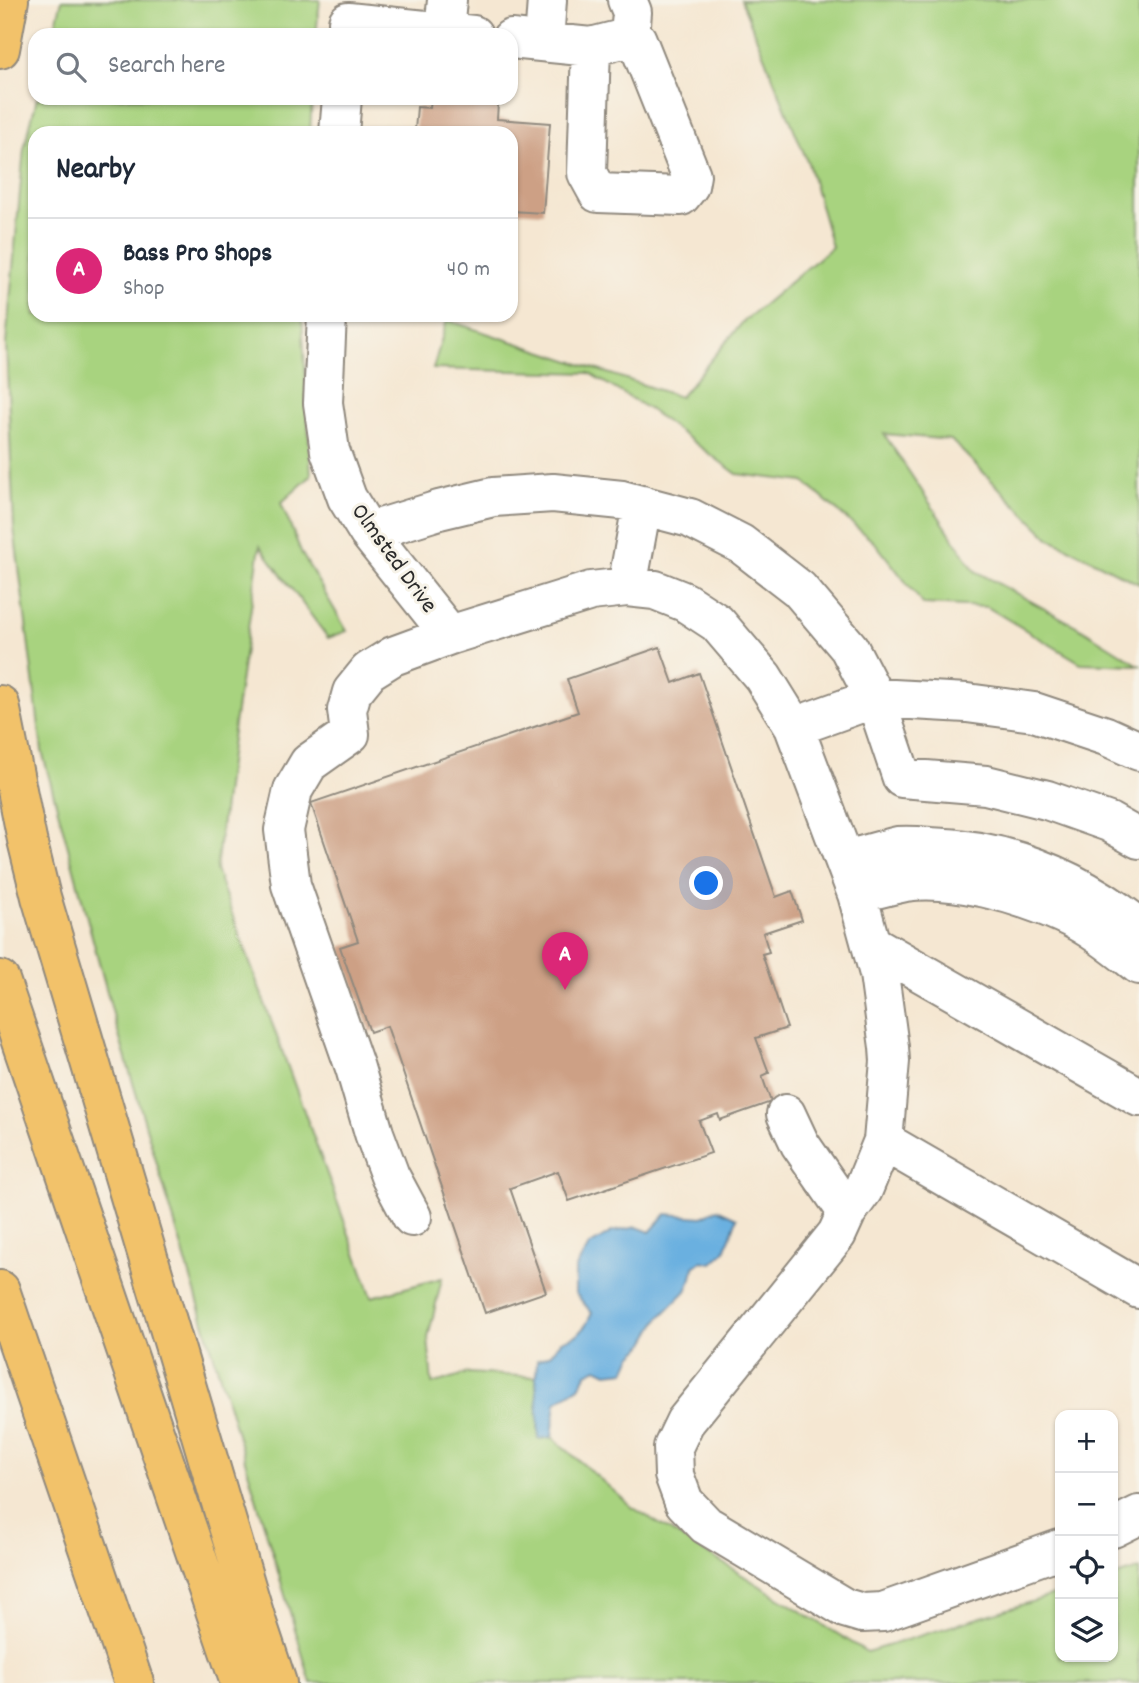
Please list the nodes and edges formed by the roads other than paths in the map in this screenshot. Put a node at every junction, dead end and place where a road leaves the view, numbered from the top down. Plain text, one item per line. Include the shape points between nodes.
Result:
1 (9, 0) edge
2 (547, 0) edge
3 (628, 18) edge
4 (348, 19) edge
5 (455, 22) edge
6 (528, 41) edge
7 (591, 47) junction
8 (0, 49) edge
9 (341, 105) edge
10 (340, 126) edge
11 (327, 322) edge
12 (642, 505) junction
13 (368, 532) junction
14 (627, 587) junction
15 (450, 635) junction
16 (875, 698) junction
17 (0, 705) edge
18 (794, 727) junction
19 (1139, 751) edge
20 (1139, 839) edge
21 (851, 877) junction
22 (1139, 927) edge
23 (871, 944) junction
24 (1139, 965) edge
25 (0, 981) edge
26 (1139, 1097) edge
27 (786, 1114) dead end
28 (883, 1141) junction
29 (847, 1212) junction
30 (412, 1217) dead end
31 (1139, 1289) edge
32 (0, 1290) edge
33 (0, 1305) edge
34 (26, 1365) junction
35 (1139, 1515) edge
36 (1118, 1526) edge
37 (1055, 1551) edge
38 (134, 1683) edge
39 (240, 1683) edge
40 (277, 1683) edge

1 - 8 highway
2 - 6 street
3 - 7 street
3 - 7 street via 691,175 681,196 598,193 587,173
4 - 5 street
6 - 7 street
9 - 10 street
11 - 13 street, Olmsted Drive via 323,404 330,451 348,498
12 - 13 street via 553,493 494,497
12 - 14 street
12 - 16 street via 690,518 741,544 799,589 849,648
13 - 15 street, Olmsted Drive
14 - 15 street via 591,591
14 - 18 street via 655,590 718,623 763,677
15 - 30 street via 393,656 369,671 352,692 347,710 350,734 309,763 293,790 284,830 291,885 374,1133
16 - 18 street
16 - 19 street via 1034,712
16 - 20 street via 902,778 986,785 1047,800 1110,822
17 - 40 highway via 45,910
18 - 21 street
21 - 22 street via 900,846 996,854 1057,875 1113,906
21 - 23 street
21 - 24 street via 951,881 1011,894 1064,914
23 - 26 street
23 - 28 street via 890,1061
25 - 39 highway
27 - 29 street via 800,1144
28 - 29 street via 863,1190
28 - 31 street
29 - 37 street via 837,1234 685,1422 673,1447 674,1475 684,1502 706,1525 862,1614 883,1612
32 - 34 highway
33 - 34 highway
34 - 38 highway
35 - 36 street

